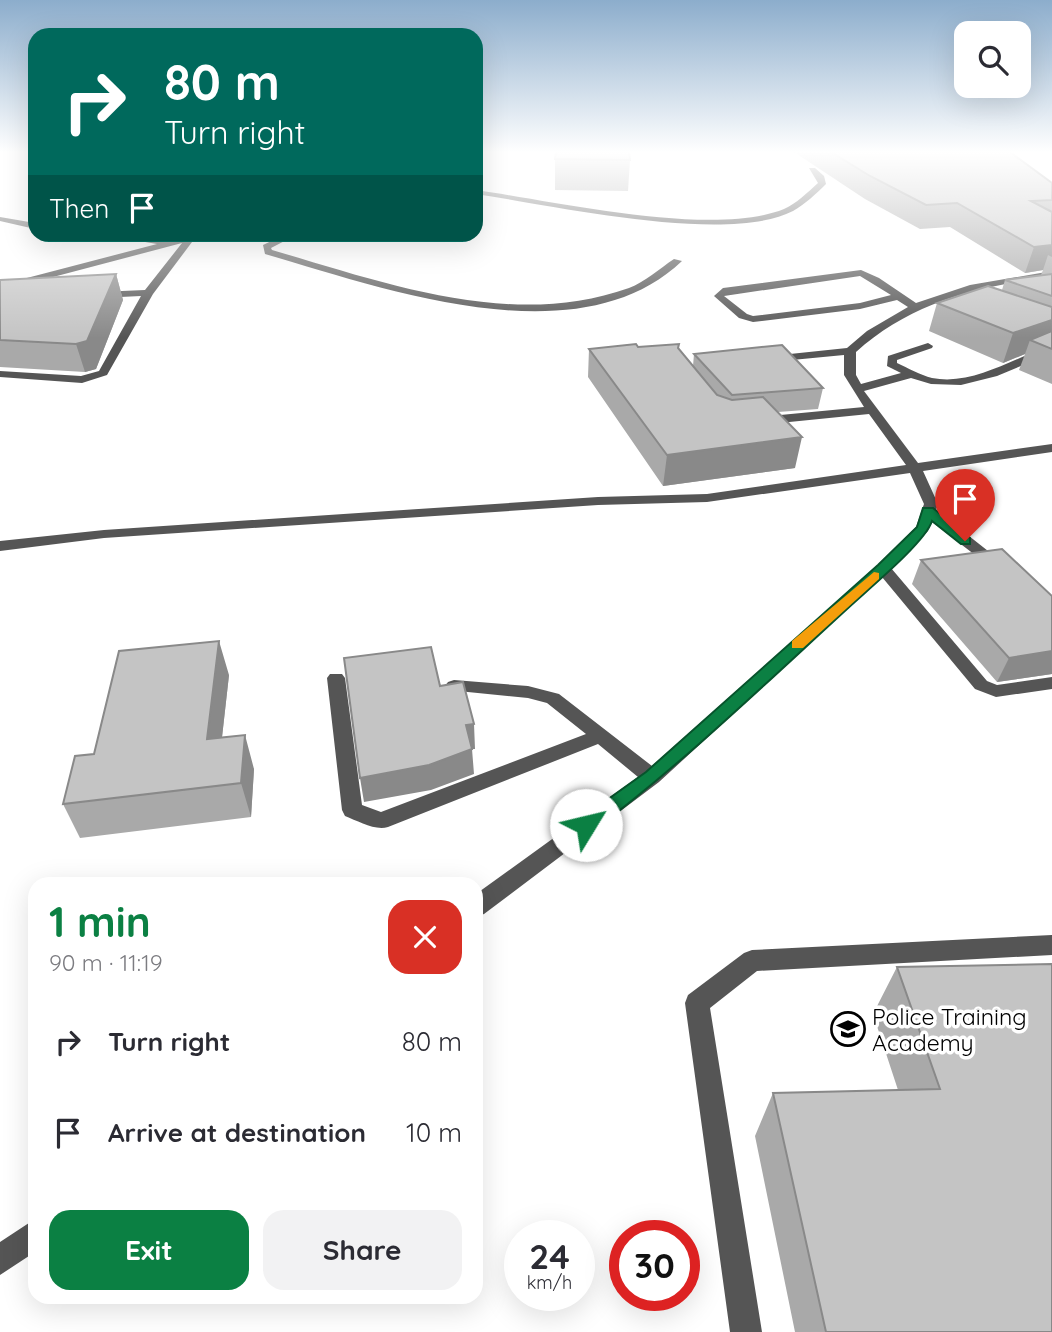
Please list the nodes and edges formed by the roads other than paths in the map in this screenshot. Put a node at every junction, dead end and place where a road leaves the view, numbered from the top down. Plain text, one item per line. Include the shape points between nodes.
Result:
1 (624, 214) edge
2 (766, 214) edge
3 (0, 219) edge
4 (28, 225) edge
5 (157, 242) edge
6 (177, 242) edge
7 (187, 242) edge
8 (274, 242) edge
9 (171, 244) junction
10 (677, 261) dead end
11 (1052, 274) edge
12 (28, 281) junction
13 (0, 288) edge
14 (20, 293) edge
15 (148, 293) junction
16 (947, 295) junction
17 (82, 296) edge
18 (896, 297) junction
19 (965, 302) edge
20 (914, 306) junction
21 (928, 346) dead end
22 (1052, 349) edge
23 (850, 351) junction
24 (761, 360) edge
25 (0, 374) edge
26 (912, 374) junction
27 (857, 388) junction
28 (872, 410) junction
29 (751, 422) edge
30 (1052, 448) edge
31 (916, 470) junction
32 (928, 511) junction
33 (0, 546) edge
34 (883, 568) junction
35 (1013, 580) edge
36 (336, 678) dead end
37 (1052, 683) edge
38 (453, 686) edge
39 (600, 736) junction
40 (652, 777) junction
41 (483, 901) edge
42 (1052, 946) edge
43 (28, 1239) edge
44 (0, 1261) edge
45 (746, 1332) edge

1 - 2 street via 718,222
3 - 4 street
5 - 9 street
6 - 9 street
7 - 15 street
8 - 10 street via 266,247 268,252 465,304 525,309 580,305 635,289
9 - 12 street
11 - 16 street via 1010,278
12 - 13 street
12 - 14 street
15 - 17 street
15 - 25 street via 103,373 82,380
16 - 19 street
16 - 20 street
18 - 18 street via 880,280 861,273 723,291 719,296 743,316 754,319
18 - 20 street
20 - 23 street via 867,334
21 - 26 street via 892,358 891,364
22 - 26 street via 1003,370 955,382
23 - 24 street via 790,362
23 - 27 street via 850,375
26 - 27 street
27 - 28 street
28 - 29 street via 829,410
28 - 31 street
30 - 31 street
31 - 32 street via 931,504
31 - 33 street via 707,498 172,529
32 - 34 street via 923,528
32 - 35 street
34 - 37 street via 981,685 996,691
34 - 40 street
36 - 39 street via 352,810 382,821
38 - 39 street via 553,698
39 - 40 street
40 - 41 street
42 - 45 street via 752,961 697,1003
43 - 44 street

